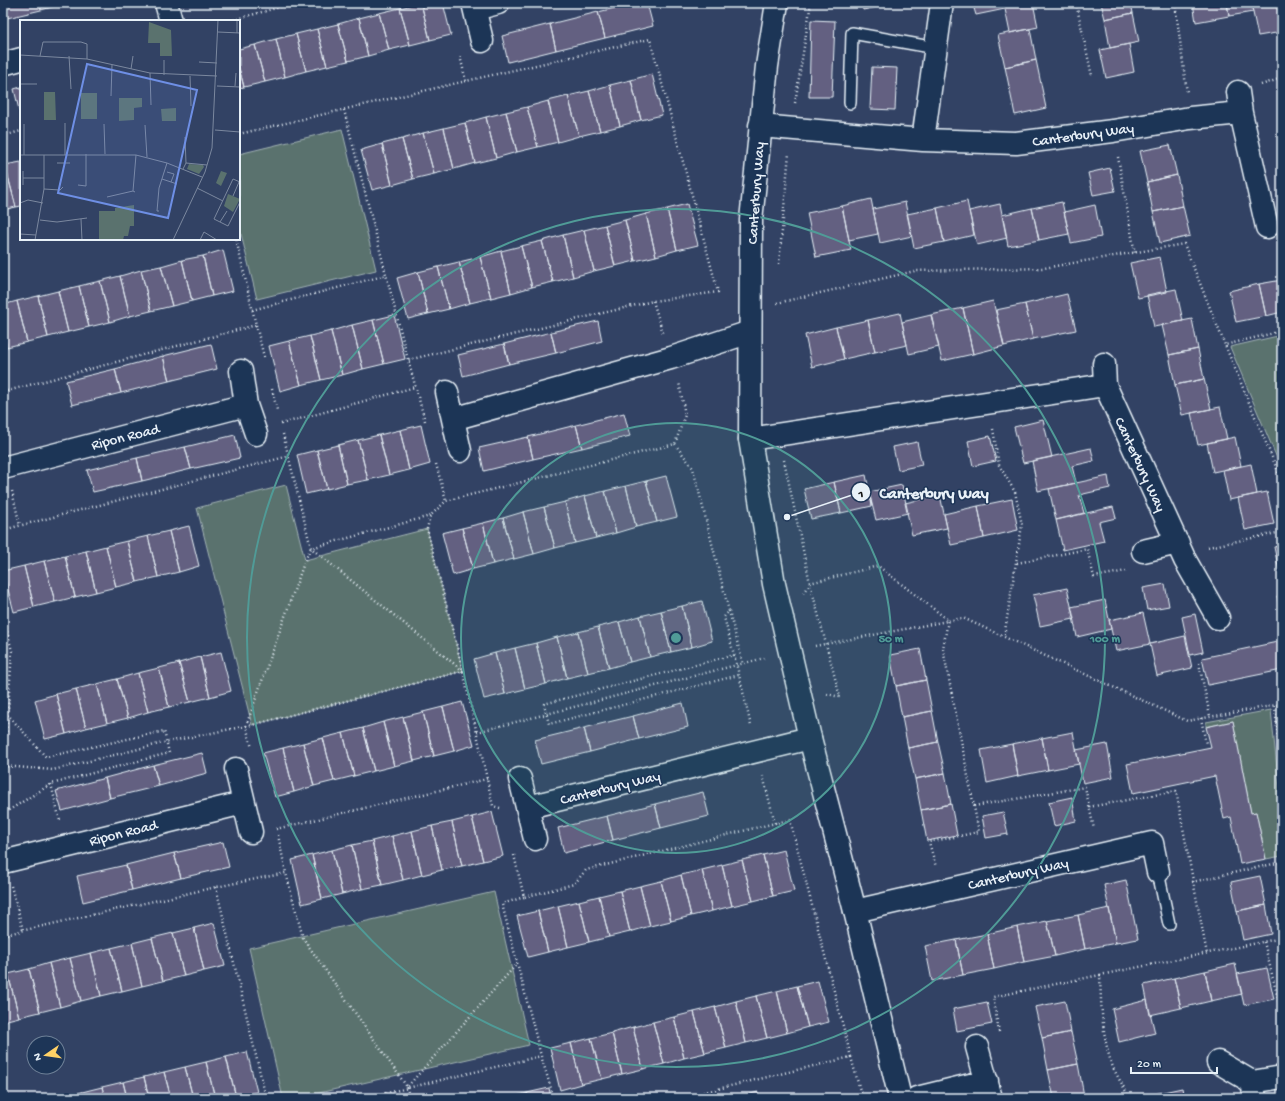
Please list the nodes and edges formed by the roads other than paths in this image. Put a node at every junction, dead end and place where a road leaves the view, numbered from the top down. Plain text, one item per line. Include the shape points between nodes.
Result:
1 (498, 3) edge
2 (777, 3) edge
3 (942, 3) edge
4 (474, 6) edge
5 (482, 41) dead end
6 (936, 48) junction
7 (20, 59) edge
8 (3, 64) edge
9 (850, 103) dead end
10 (760, 126) junction
11 (923, 140) junction
12 (1267, 227) dead end
13 (750, 332) junction
14 (240, 371) dead end
15 (447, 392) dead end
16 (246, 405) junction
17 (454, 419) junction
18 (256, 434) dead end
19 (750, 439) junction
20 (460, 451) dead end
21 (3, 468) edge
22 (1180, 548) junction
23 (1143, 551) dead end
24 (1218, 618) dead end
25 (810, 738) junction
26 (236, 769) dead end
27 (520, 779) dead end
28 (243, 803) junction
29 (528, 806) junction
30 (252, 832) dead end
31 (535, 839) dead end
32 (3, 862) edge
33 (1158, 872) joint
34 (855, 911) junction
35 (1169, 924) dead end
36 (977, 1047) dead end
37 (1218, 1062) dead end
38 (1282, 1077) edge
39 (989, 1090) edge
40 (1254, 1090) edge
41 (900, 1098) edge
42 (917, 1098) edge

1 - 4 street
2 - 10 street, Canterbury Way
3 - 6 street
4 - 5 street
6 - 9 lane via 852,33
6 - 11 street
7 - 8 street
10 - 11 street, Canterbury Way
10 - 13 street, Canterbury Way via 751,220
11 - 12 street, Canterbury Way via 1016,143 1190,118 1240,102
13 - 17 street via 671,358
13 - 19 street, Canterbury Way
14 - 16 street
15 - 17 street
16 - 18 street
16 - 21 street, Ripon Road
17 - 20 street
19 - 22 street, Canterbury Way via 988,402 1104,375
19 - 25 street, Canterbury Way via 774,584
22 - 23 street
22 - 24 street, Canterbury Way
25 - 29 street, Canterbury Way
25 - 34 street, Canterbury Way
26 - 28 street
27 - 29 street
28 - 30 street
28 - 32 street, Ripon Road
29 - 31 street
33 - 34 street, Canterbury Way via 1152,843
33 - 35 lane
34 - 41 street, Canterbury Way
36 - 39 street
37 - 40 street
38 - 40 street
39 - 42 street

